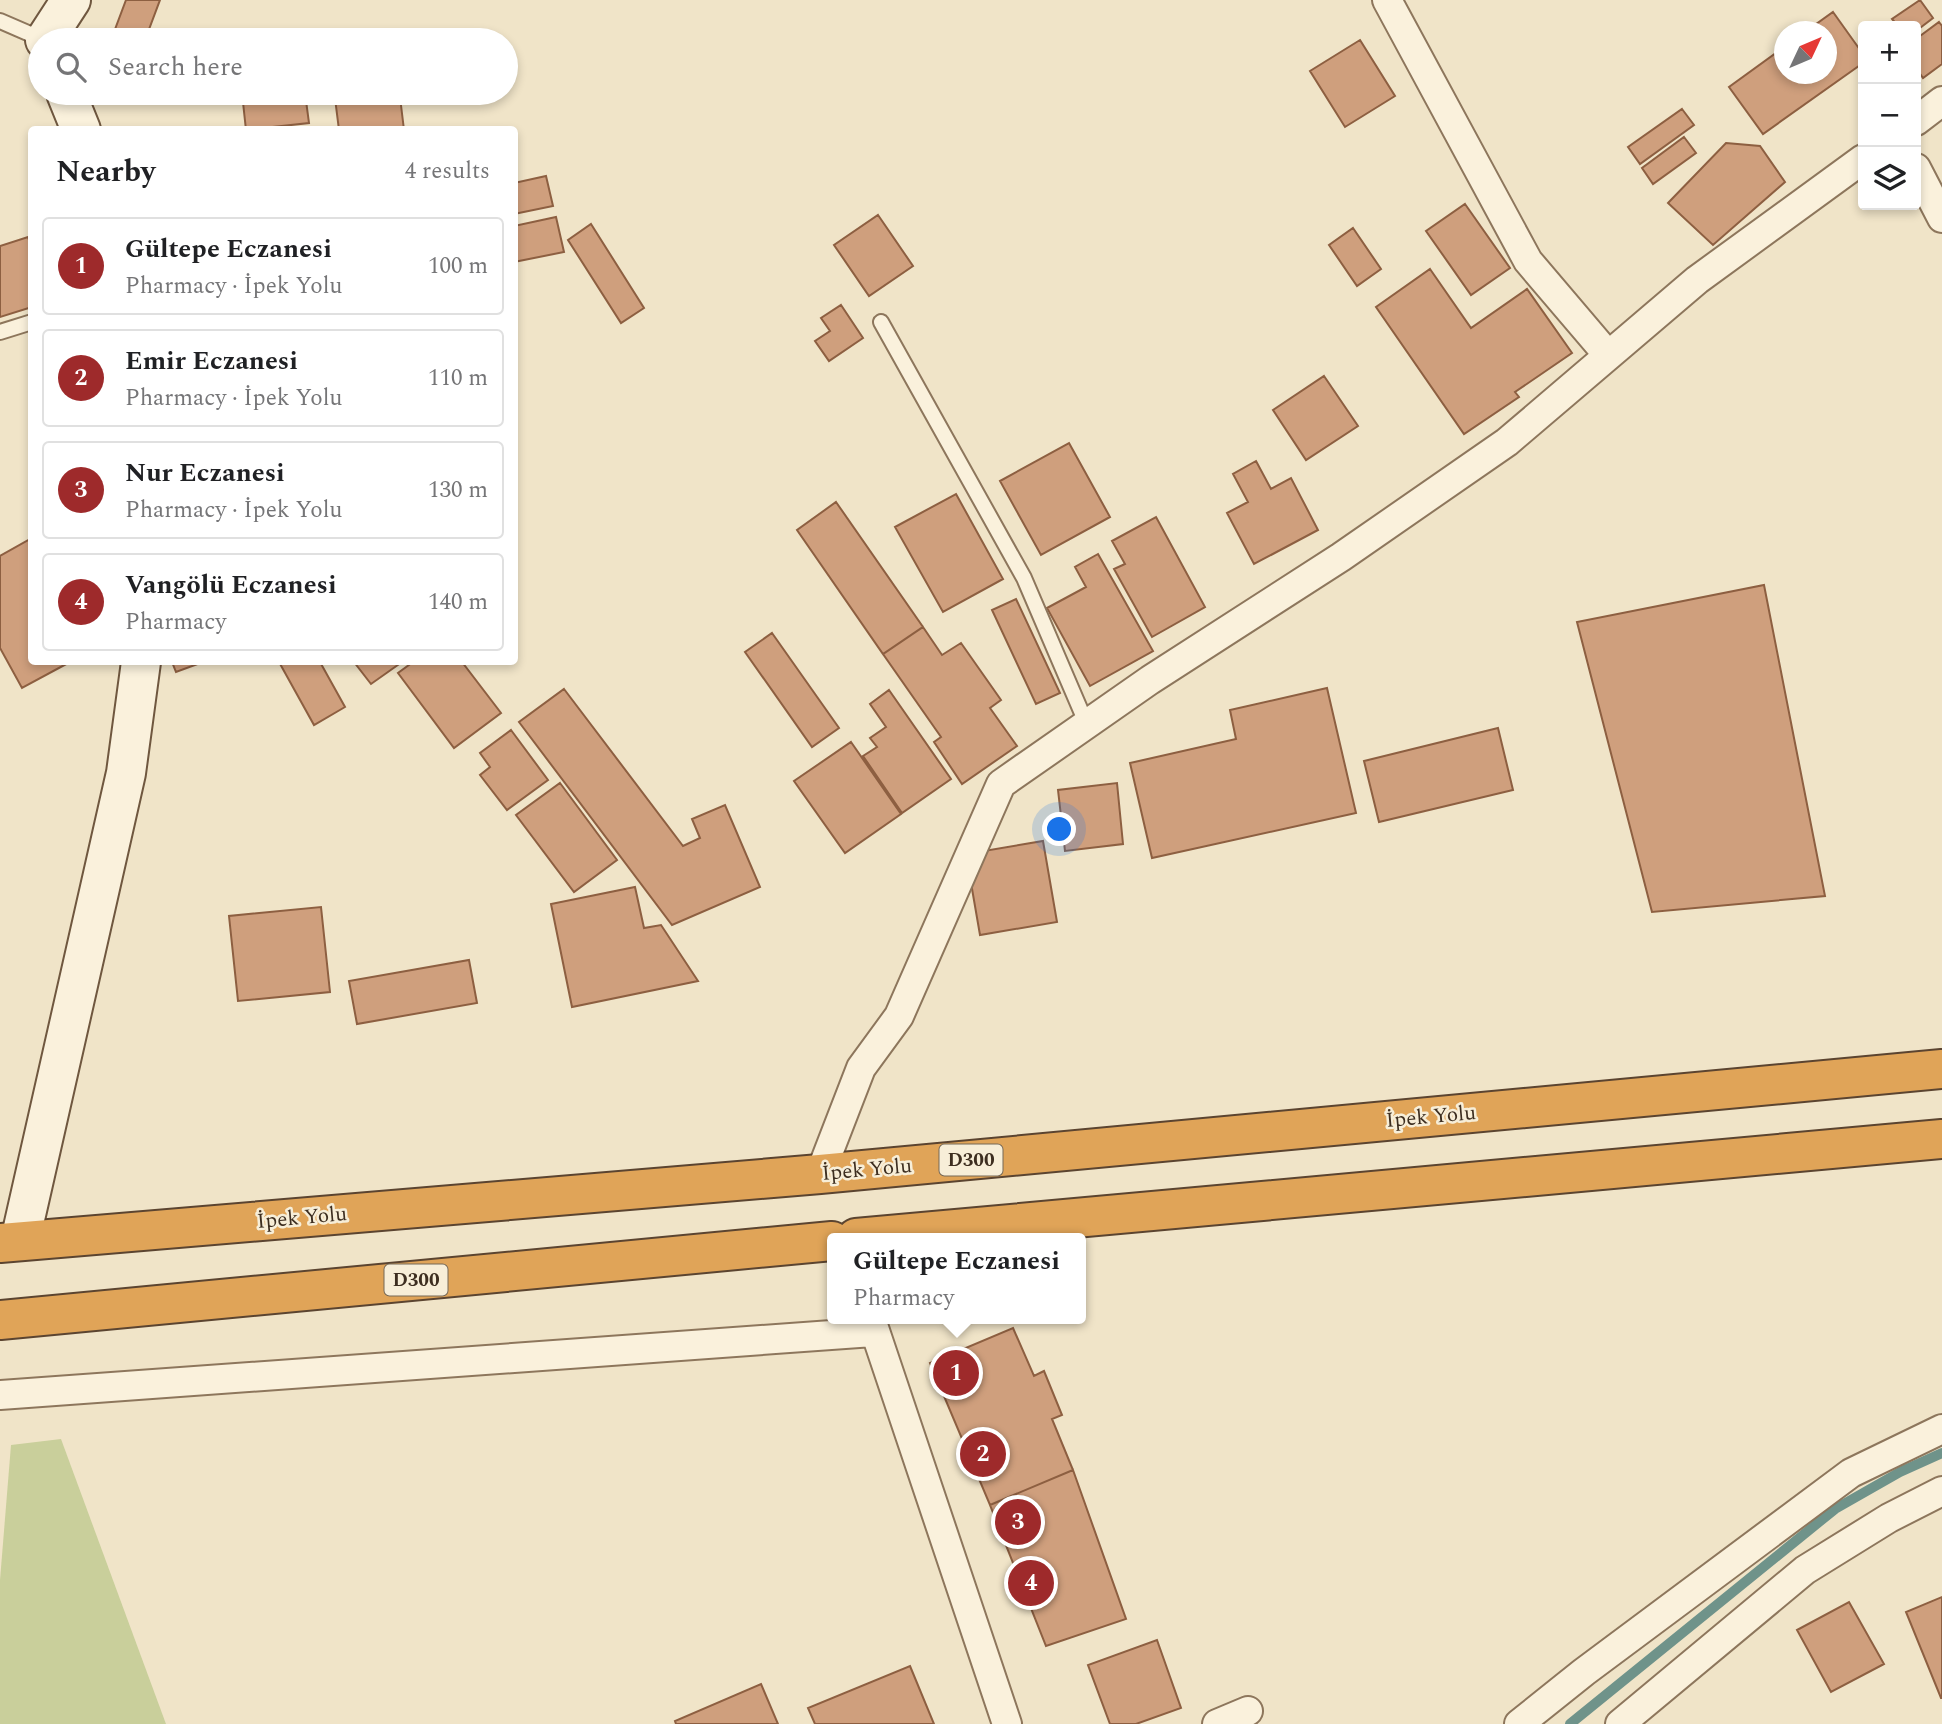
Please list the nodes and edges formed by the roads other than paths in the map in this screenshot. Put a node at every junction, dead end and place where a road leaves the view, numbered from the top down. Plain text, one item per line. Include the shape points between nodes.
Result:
1 (71, 0) edge
2 (1387, 0) edge
3 (0, 21) edge
4 (52, 28) edge
5 (28, 33) edge
6 (1942, 101) edge
7 (71, 105) edge
8 (1921, 117) edge
9 (79, 126) edge
10 (1858, 163) edge
11 (1921, 178) edge
12 (1942, 218) edge
13 (881, 322) dead end
14 (28, 323) edge
15 (0, 332) edge
16 (1608, 355) junction
17 (141, 665) edge
18 (1087, 724) junction
19 (1942, 1069) edge
20 (1942, 1139) edge
21 (820, 1174) junction
22 (911, 1233) edge
23 (827, 1241) edge
24 (10, 1242) edge
25 (0, 1320) edge
26 (872, 1325) edge
27 (0, 1395) edge
28 (1942, 1429) edge
29 (1942, 1491) edge
30 (1248, 1711) dead end
31 (1007, 1724) edge
32 (1217, 1724) edge
33 (1520, 1724) edge
34 (1620, 1724) edge

1 - 4 street
2 - 16 street via 1528,261
3 - 5 lane
6 - 8 street
7 - 9 street
10 - 16 street via 1697,280
11 - 12 street
13 - 18 lane via 1024,578
14 - 15 lane
16 - 18 street via 1507,442
17 - 24 street via 126,774
18 - 21 street via 1001,784 899,1016 861,1068
19 - 21 highway, İpek Yolu / D300
20 - 22 highway
21 - 24 highway, İpek Yolu / D300
23 - 25 highway, D300
26 - 27 street
26 - 31 street
28 - 33 street via 1851,1473
29 - 34 street via 1805,1570
30 - 32 street

